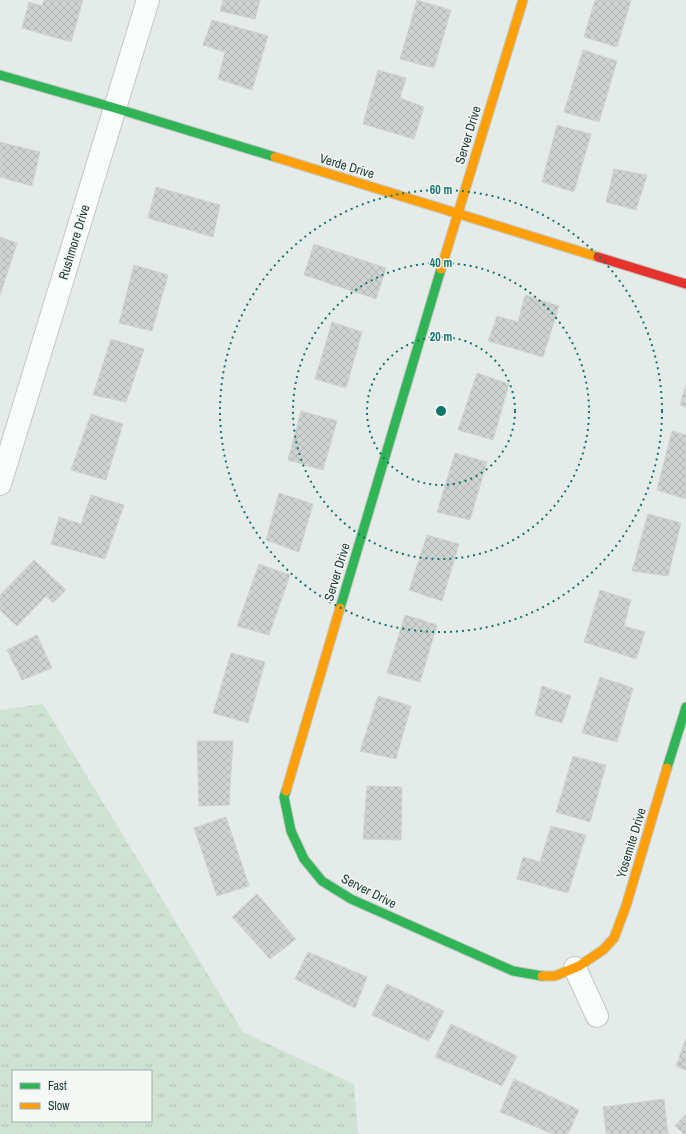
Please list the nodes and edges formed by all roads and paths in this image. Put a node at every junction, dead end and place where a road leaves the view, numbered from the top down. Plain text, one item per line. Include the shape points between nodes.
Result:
1 (148, 0) edge
2 (523, 0) edge
3 (0, 75) edge
4 (115, 108) junction
5 (458, 213) junction
6 (686, 284) edge
7 (0, 484) edge
8 (686, 707) edge
9 (575, 968) junction
10 (597, 1016) dead end

1 - 4 street, Rushmore Drive
2 - 5 street, Server Drive
3 - 4 street, Verde Drive
4 - 5 street, Verde Drive
4 - 7 street, Rushmore Drive
5 - 6 street, Verde Drive
5 - 9 street, Server Drive via 284,797 291,831 304,859 322,881 351,899 513,970 554,976
8 - 9 street, Yosemite Drive via 614,938 598,954
9 - 10 street

